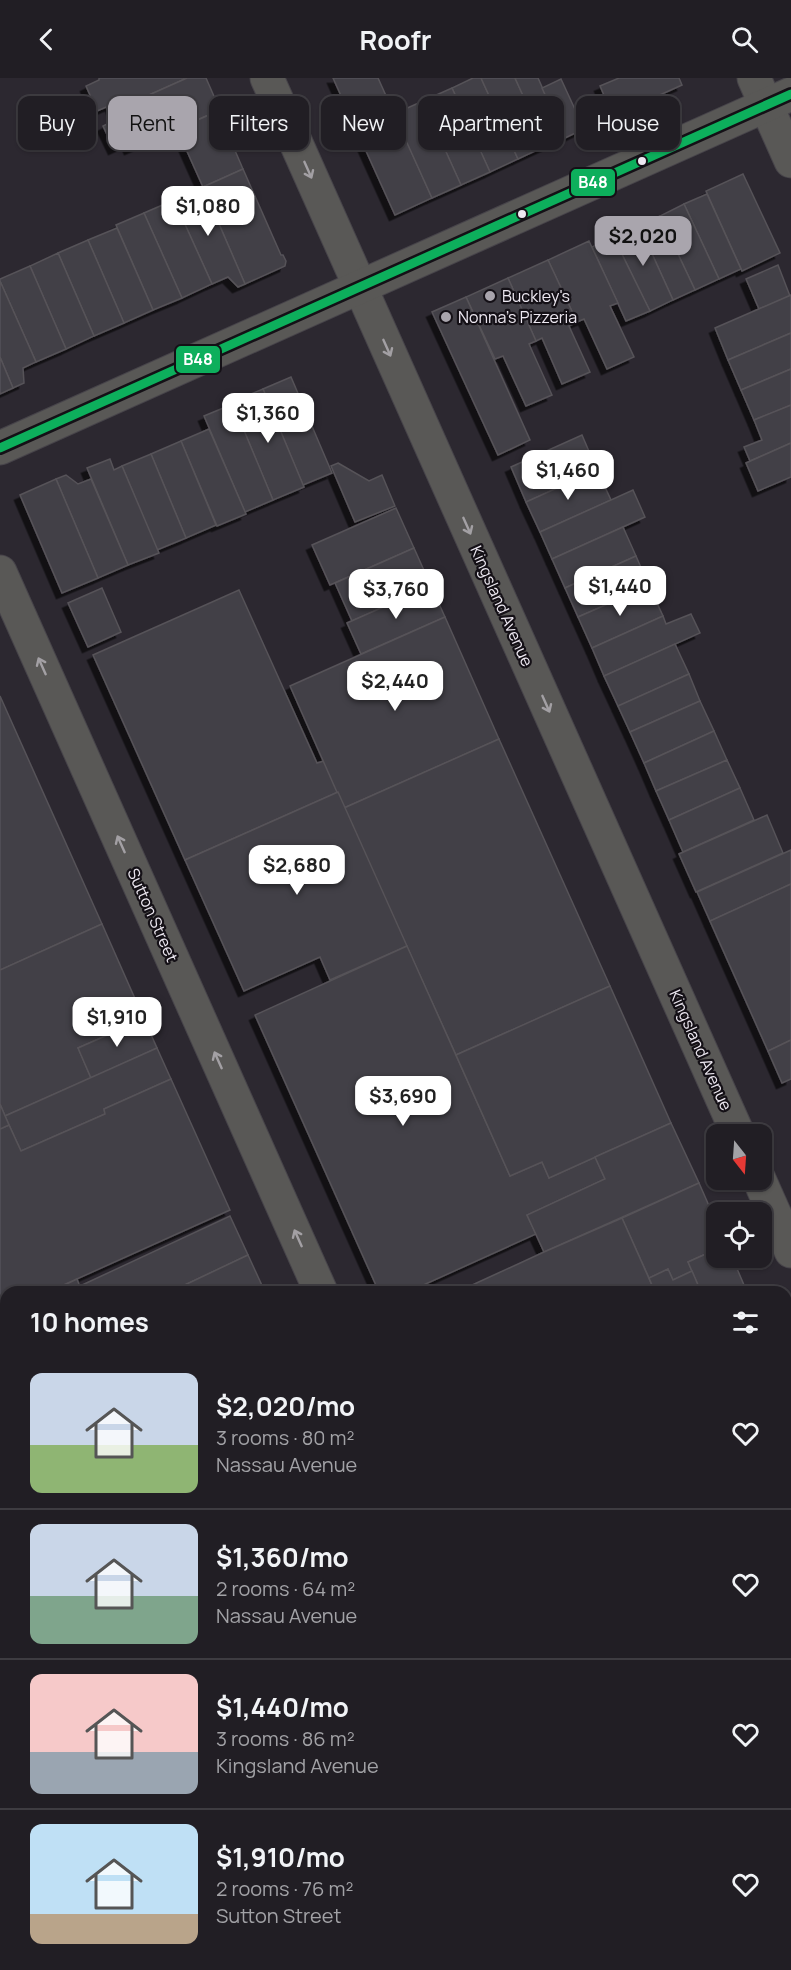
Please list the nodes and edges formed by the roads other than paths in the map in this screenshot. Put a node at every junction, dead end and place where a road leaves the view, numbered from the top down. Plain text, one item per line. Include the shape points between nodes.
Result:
1 (267, 78) edge
2 (770, 92) edge
3 (791, 160) edge
4 (360, 286) junction
5 (0, 448) edge
6 (0, 572) edge
7 (734, 1124) edge
8 (764, 1190) edge
9 (791, 1251) edge
10 (318, 1286) edge

1 -> 4 street, Kingsland Avenue
2 - 3 street
2 - 4 street
4 - 5 street
4 -> 7 street, Kingsland Avenue
10 -> 6 street, Sutton Street
8 - 9 street

